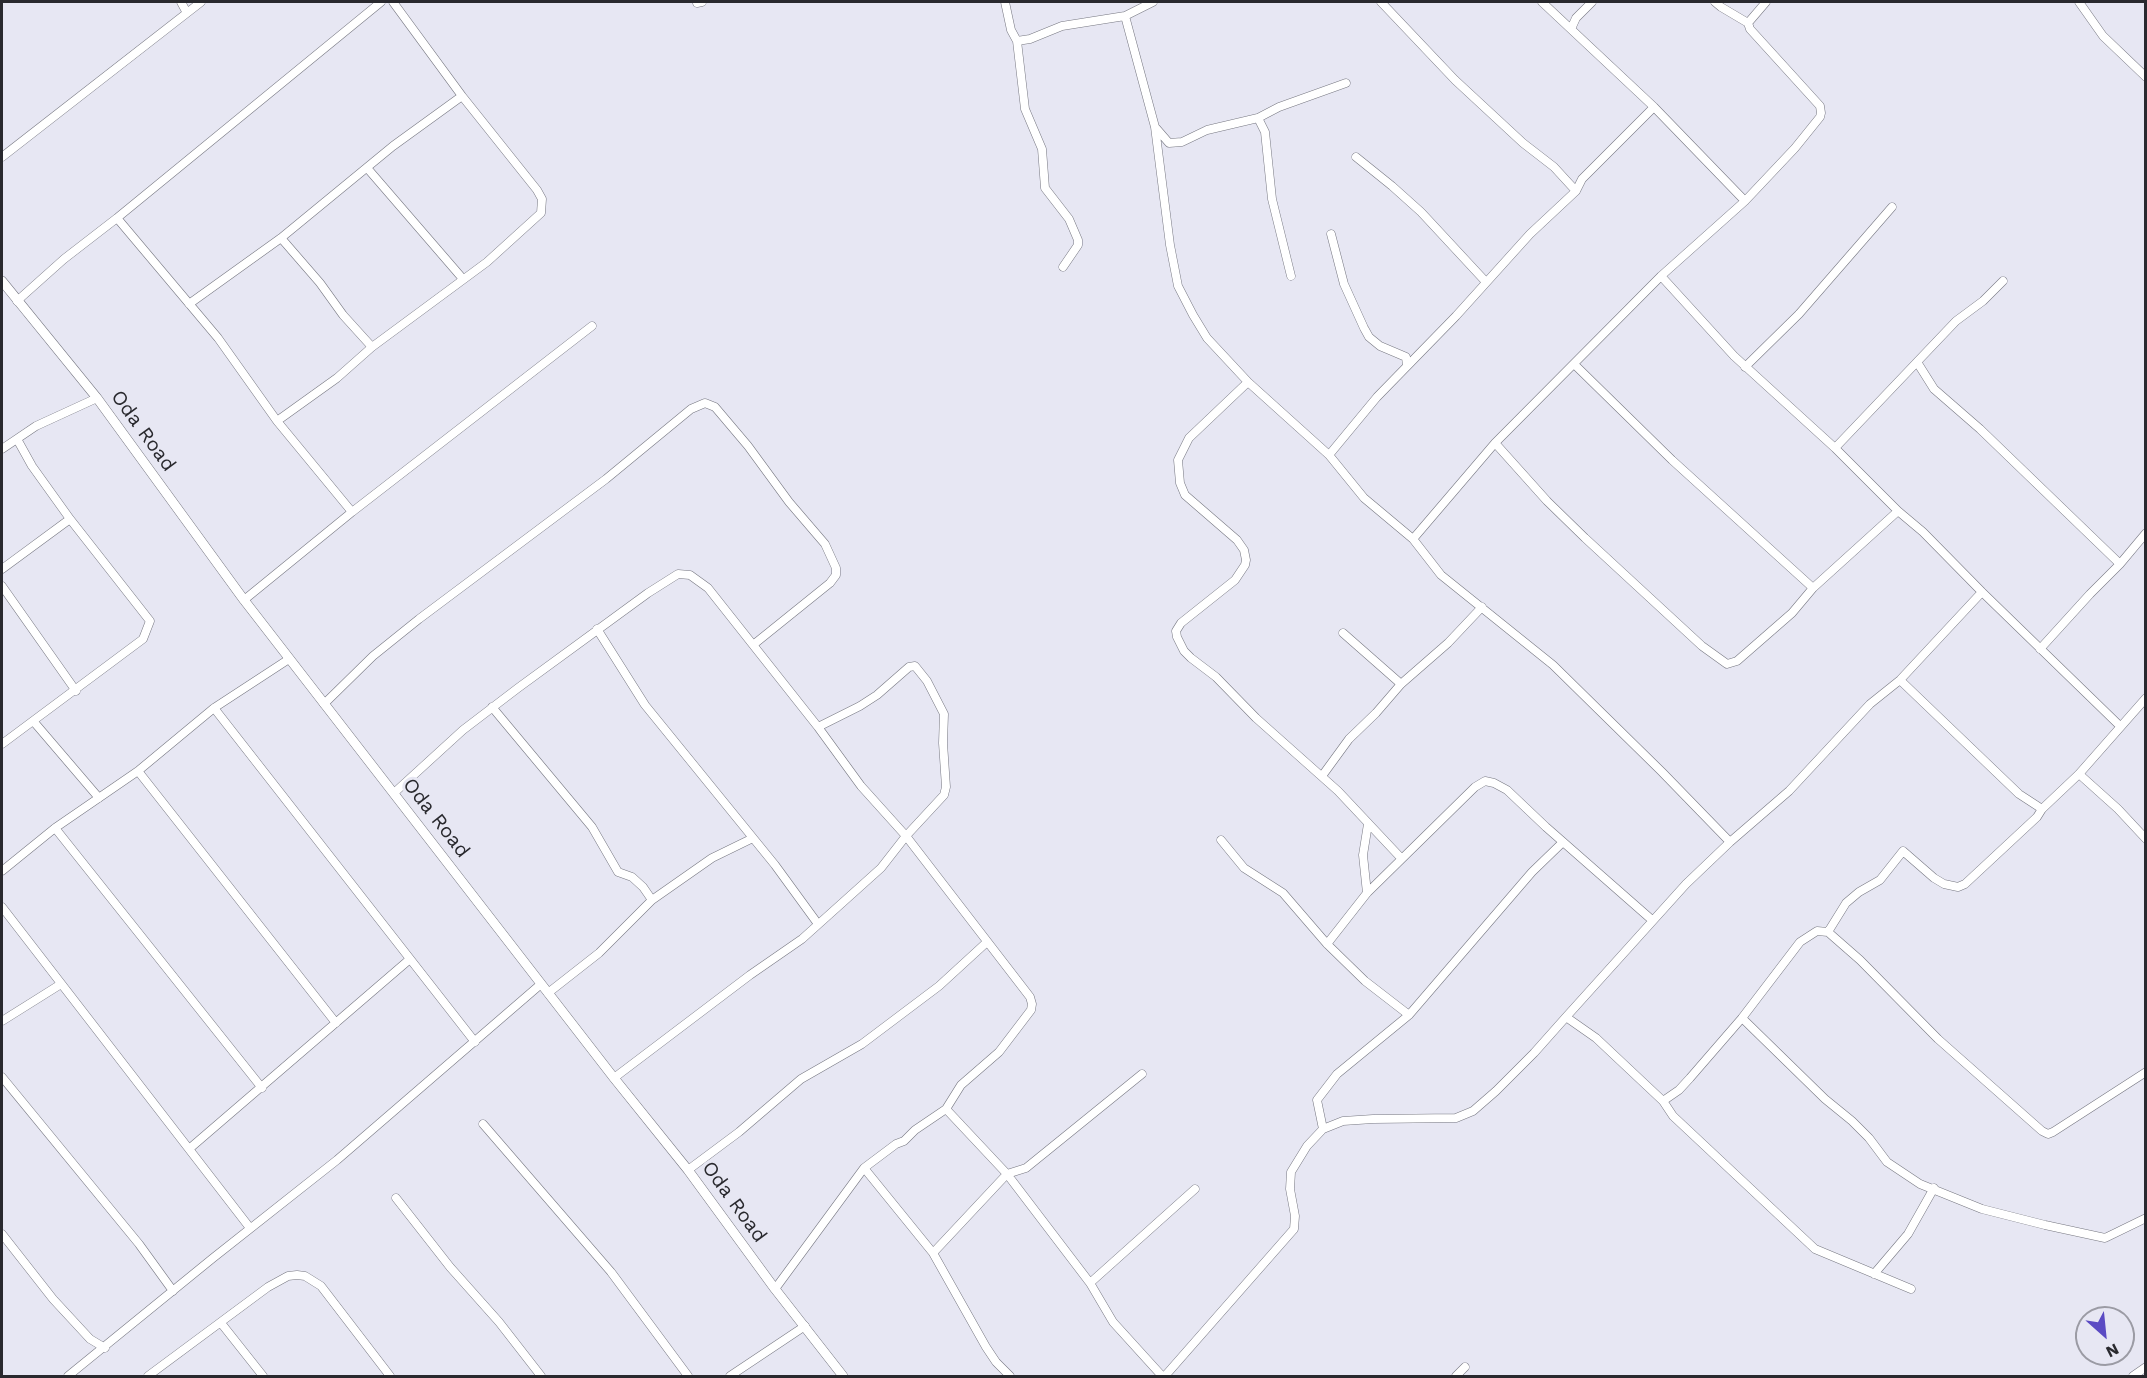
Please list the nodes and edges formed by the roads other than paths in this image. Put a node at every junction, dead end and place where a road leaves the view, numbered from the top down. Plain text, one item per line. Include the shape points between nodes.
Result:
1 (181, 2) edge
2 (201, 2) edge
3 (381, 2) edge
4 (393, 2) edge
5 (1005, 2) edge
6 (1154, 2) edge
7 (1381, 2) edge
8 (1542, 2) edge
9 (1592, 2) edge
10 (1715, 2) edge
11 (1766, 2) edge
12 (2079, 2) edge
13 (187, 13) junction
14 (1125, 16) junction
15 (1748, 23) junction
16 (1571, 29) junction
17 (1017, 41) junction
18 (2145, 77) edge
19 (1346, 82) dead end
20 (462, 96) junction
21 (1654, 107) junction
22 (1258, 118) junction
23 (1155, 127) junction
24 (2, 156) edge
25 (1356, 157) dead end
26 (368, 169) junction
27 (1576, 191) junction
28 (1745, 201) junction
29 (1892, 207) dead end
30 (117, 218) junction
31 (1331, 234) dead end
32 (281, 238) junction
33 (1063, 267) dead end
34 (1291, 276) dead end
35 (1660, 276) junction
36 (463, 279) junction
37 (2, 281) edge
38 (2003, 281) dead end
39 (1486, 282) junction
40 (17, 301) junction
41 (189, 304) junction
42 (592, 326) dead end
43 (372, 346) junction
44 (1917, 362) junction
45 (1575, 365) junction
46 (1407, 366) junction
47 (1744, 367) junction
48 (1907, 374) junction
49 (1924, 374) junction
50 (1248, 382) junction
51 (97, 398) junction
52 (277, 421) junction
53 (16, 439) junction
54 (1495, 443) junction
55 (1835, 448) junction
56 (2, 449) edge
57 (1329, 455) junction
58 (1898, 511) junction
59 (352, 512) junction
60 (70, 519) junction
61 (2145, 533) edge
62 (1413, 539) junction
63 (2120, 564) junction
64 (2, 569) edge
65 (2, 586) edge
66 (1813, 588) junction
67 (1982, 592) junction
68 (244, 600) junction
69 (1482, 607) junction
70 (597, 629) junction
71 (1343, 633) dead end
72 (753, 645) junction
73 (2040, 649) junction
74 (289, 659) junction
75 (1900, 680) junction
76 (1401, 684) junction
77 (76, 691) junction
78 (2145, 698) edge
79 (324, 704) junction
80 (492, 707) junction
81 (213, 708) junction
82 (34, 722) junction
83 (2120, 726) junction
84 (819, 727) junction
85 (2, 744) edge
86 (138, 771) junction
87 (2079, 774) junction
88 (1322, 776) junction
89 (394, 793) junction
90 (99, 798) junction
91 (2042, 809) junction
92 (1368, 824) junction
93 (54, 828) junction
94 (906, 836) junction
95 (753, 838) junction
96 (2145, 839) edge
97 (1221, 840) dead end
98 (1563, 842) junction
99 (1730, 842) junction
100 (1401, 858) junction
101 (2, 871) edge
102 (1367, 893) junction
103 (652, 900) junction
104 (2, 907) edge
105 (1652, 920) junction
106 (818, 924) junction
107 (1828, 932) junction
108 (987, 942) junction
109 (1327, 944) junction
110 (410, 959) junction
111 (61, 984) junction
112 (541, 984) junction
113 (548, 993) junction
114 (1409, 1015) junction
115 (1566, 1017) junction
116 (1742, 1017) junction
117 (2, 1021) edge
118 (336, 1023) junction
119 (475, 1042) junction
120 (2145, 1072) edge
121 (1142, 1074) dead end
122 (2, 1077) edge
123 (614, 1078) junction
124 (262, 1088) junction
125 (1663, 1101) junction
126 (946, 1109) junction
127 (483, 1124) dead end
128 (1323, 1130) junction
129 (189, 1149) junction
130 (864, 1168) junction
131 (688, 1170) junction
132 (1007, 1173) junction
133 (1934, 1188) junction
134 (1195, 1189) dead end
135 (396, 1198) dead end
136 (2145, 1218) edge
137 (250, 1228) junction
138 (2, 1234) edge
139 (933, 1253) junction
140 (1874, 1274) junction
141 (1090, 1282) junction
142 (775, 1289) junction
143 (1911, 1289) dead end
144 (173, 1290) junction
145 (221, 1323) junction
146 (805, 1326) junction
147 (105, 1348) junction
148 (1465, 1367) dead end
149 (2145, 1367) edge
150 (68, 1377) edge
151 (148, 1377) edge
152 (263, 1377) edge
153 (390, 1377) edge
154 (540, 1377) edge
155 (688, 1377) edge
156 (730, 1377) edge
157 (843, 1377) edge
158 (1010, 1377) edge
159 (1164, 1377) edge
160 (1456, 1377) edge
161 (2133, 1377) edge

1 - 13 street
2 - 13 street
3 - 30 street
4 - 20 street
5 - 17 street
6 - 14 street
7 - 27 street via 1455,80
8 - 16 street
9 - 16 street
10 - 15 street
11 - 15 street
12 - 18 street via 2103,36
13 - 24 street
14 - 17 street via 1062,26
14 - 23 street
15 - 28 street via 1820,106 1821,113 1795,148
16 - 21 street
17 - 33 street via 1025,109 1042,149 1045,188 1069,219 1078,240
19 - 22 street
20 - 26 street
20 - 36 street via 542,199 541,213
21 - 27 street via 1582,179
21 - 28 street
22 - 23 street via 1176,143 1169,143
22 - 34 street via 1265,132 1272,199
23 - 50 street via 1178,286 1207,338
25 - 39 street via 1421,212
26 - 32 street
26 - 36 street
27 - 39 street
28 - 35 street
29 - 47 street via 1798,314
30 - 40 street
30 - 41 street
31 - 46 street via 1344,284 1369,337 1406,357
32 - 41 street
32 - 43 street
35 - 45 street
35 - 47 street
36 - 43 street
37 - 40 street, Oda Road
38 - 44 street via 1956,321
39 - 46 street
40 - 51 street, Oda Road
41 - 52 street
42 - 59 street
43 - 52 street via 337,378
44 - 48 street
44 - 49 street
45 - 54 street
45 - 66 street via 1672,460
46 - 57 street
47 - 55 street
48 - 49 street
48 - 55 street
49 - 63 street via 1934,389
50 - 57 street
50 - 88 street via 1189,438 1178,460 1185,495 1237,540 1246,560 1235,580 1181,623 1177,637 1191,658
51 - 53 street
51 - 68 street, Oda Road
52 - 59 street
53 - 56 street
53 - 60 street
54 - 62 street
54 - 66 street via 1585,538 1726,664 1737,661 1792,613
55 - 58 street
57 - 62 street via 1364,498
58 - 66 street
58 - 67 street
59 - 68 street
60 - 64 street
60 - 77 street via 150,621 143,639
61 - 63 street
62 - 69 street via 1441,575
63 - 73 street
65 - 77 street
67 - 73 street
67 - 75 street
68 - 74 street, Oda Road
69 - 76 street
69 - 99 street via 1553,665
70 - 72 street via 683,573 708,588
70 - 80 street
70 - 95 street via 645,705
71 - 76 street
72 - 79 street via 830,583 837,568 825,544 748,446 715,407 705,404 691,409 606,479 419,619
72 - 84 street
73 - 83 street
74 - 79 street, Oda Road
74 - 81 street
75 - 91 street via 2010,786
75 - 99 street via 1870,704 1789,791
76 - 88 street via 1349,739
77 - 82 street
78 - 83 street
79 - 89 street, Oda Road
80 - 89 street
80 - 103 street via 592,827 618,872 632,877
81 - 86 street
81 - 110 street
82 - 85 street
82 - 90 street
83 - 87 street
84 - 94 street via 861,786
84 - 94 street via 868,701 909,667 915,666 923,675 944,714 946,787 942,799
86 - 90 street
86 - 118 street
87 - 91 street
87 - 96 street via 2118,808
88 - 92 street
89 - 112 street, Oda Road
90 - 93 street
91 - 107 street via 2037,818 1958,887 1934,878 1903,851 1880,880 1846,903
92 - 100 street
92 - 102 street via 1363,855
93 - 101 street
93 - 124 street
94 - 106 street via 881,868
94 - 108 street
95 - 103 street via 711,858
95 - 106 street
97 - 109 street via 1244,867 1283,893
98 - 100 street via 1507,790 1485,781
98 - 105 street
98 - 114 street via 1532,872
99 - 105 street
100 - 102 street
102 - 109 street
103 - 113 street via 599,952
104 - 111 street
105 - 115 street
106 - 123 street
107 - 116 street via 1817,931 1800,942
107 - 120 street via 1938,1039 2048,1134
108 - 126 street via 1030,997 1031,1010 999,1052 961,1085
108 - 131 street via 939,986 862,1044 801,1079
109 - 114 street via 1365,981
110 - 118 street
110 - 119 street
111 - 117 street
111 - 129 street
112 - 113 street, Oda Road
112 - 119 street
113 - 123 street, Oda Road
114 - 128 street via 1337,1074 1317,1100
115 - 125 street via 1596,1038
115 - 128 street via 1473,1111 1456,1118 1343,1121
116 - 125 street via 1679,1090
116 - 133 street via 1869,1138 1887,1162 1906,1176
118 - 124 street
119 - 137 street via 337,1161
121 - 132 street via 1026,1168
122 - 144 street
123 - 131 street, Oda Road
124 - 129 street
125 - 140 street via 1673,1116 1815,1249
126 - 130 street
126 - 132 street
127 - 155 street via 611,1272
128 - 159 street via 1307,1146 1291,1172 1294,1229
129 - 137 street
130 - 139 street
130 - 142 street
131 - 142 street, Oda Road
132 - 139 street
132 - 141 street
133 - 136 street via 1982,1209 2105,1238
133 - 140 street via 1908,1234
134 - 141 street
135 - 154 street
137 - 144 street
138 - 147 street via 53,1299 90,1339
139 - 158 street via 986,1347
140 - 143 street
141 - 159 street via 1113,1322
142 - 146 street, Oda Road
144 - 147 street
145 - 151 street
145 - 152 street
145 - 153 street via 279,1280 305,1276 321,1286
146 - 156 street
146 - 157 street, Oda Road
147 - 150 street
148 - 160 street
149 - 161 street

